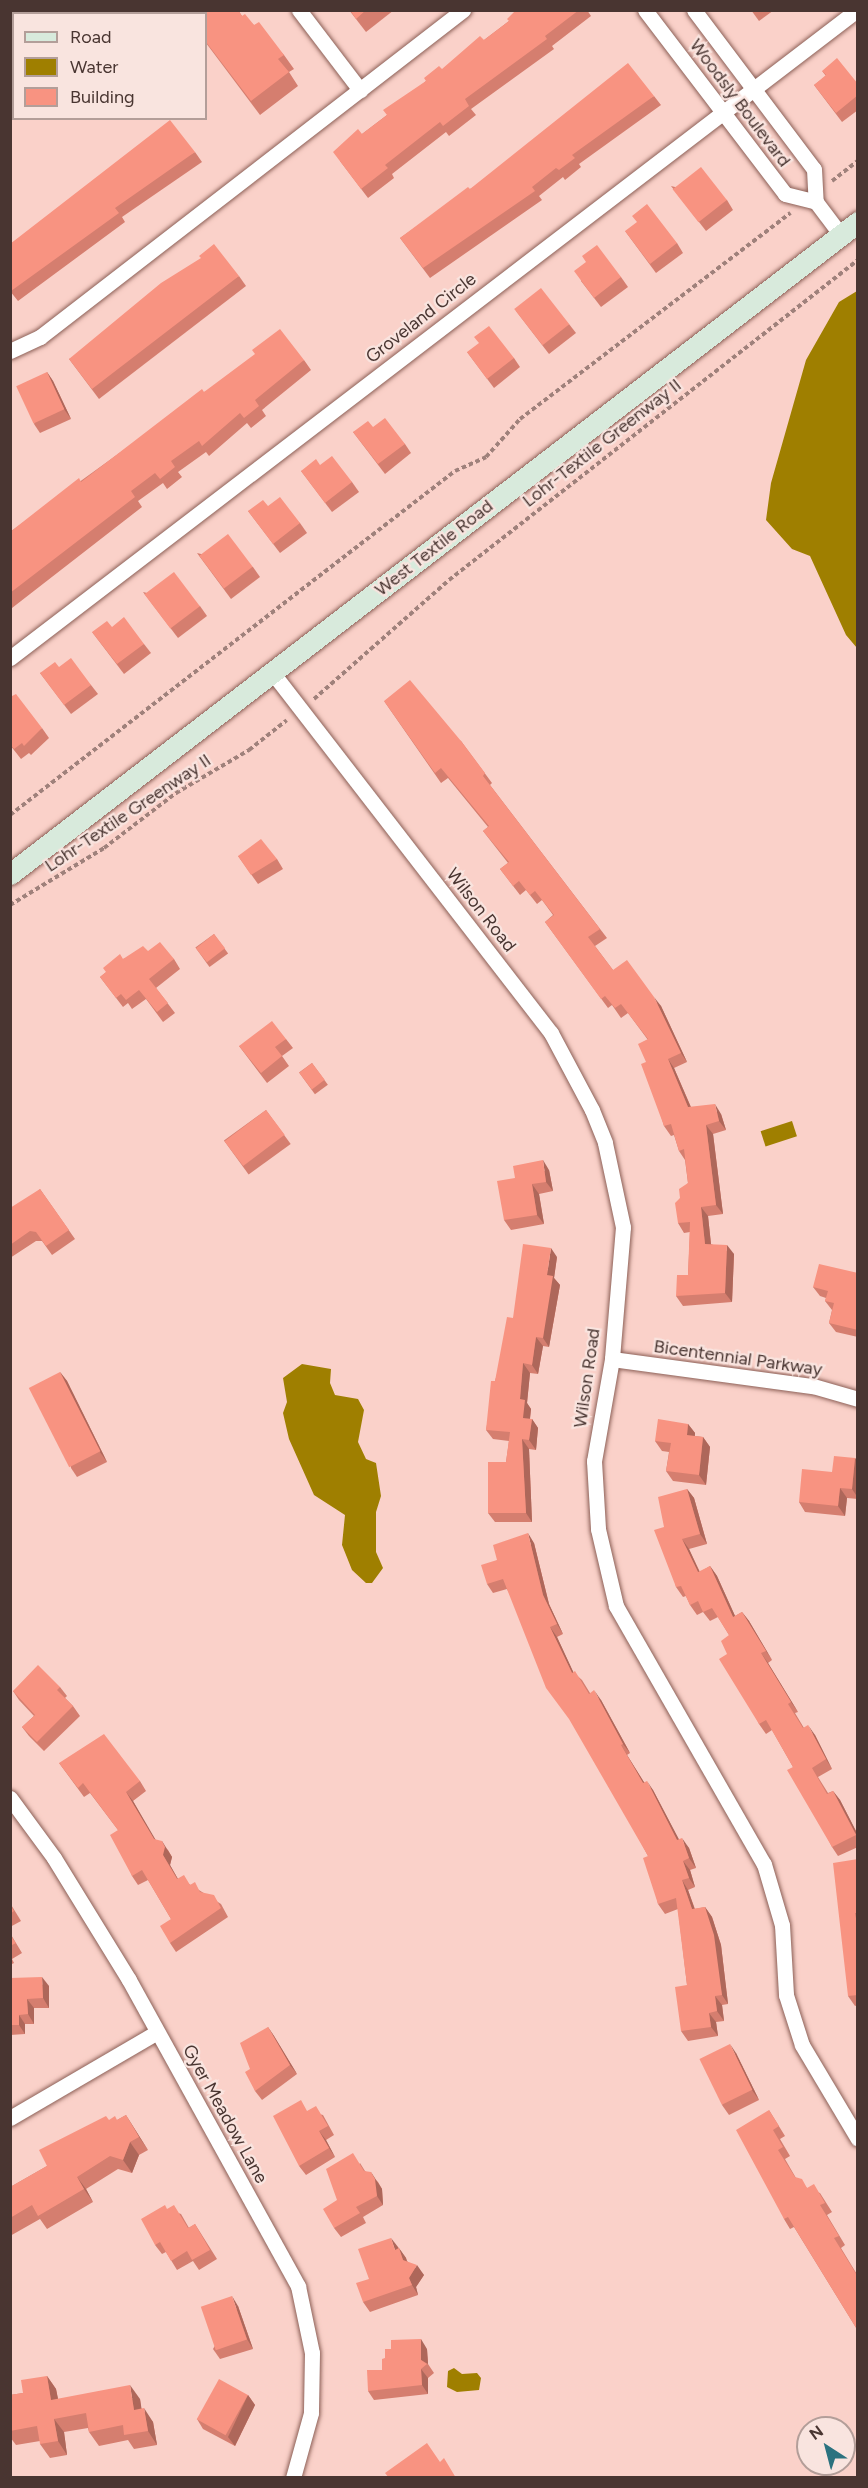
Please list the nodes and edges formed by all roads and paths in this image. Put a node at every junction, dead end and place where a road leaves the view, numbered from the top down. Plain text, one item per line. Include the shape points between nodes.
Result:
1 (299, 10) edge
2 (463, 10) edge
3 (645, 10) edge
4 (694, 10) edge
5 (857, 10) edge
6 (753, 89) junction
7 (360, 90) junction
8 (722, 112) junction
9 (858, 161) edge
10 (813, 198) junction
11 (849, 229) edge
12 (858, 260) edge
13 (10, 351) edge
14 (10, 658) edge
15 (272, 672) junction
16 (313, 699) dead end
17 (287, 720) dead end
18 (10, 815) edge
19 (10, 874) edge
20 (10, 905) edge
21 (612, 1359) junction
22 (858, 1399) edge
23 (10, 1798) edge
24 (157, 2032) junction
25 (10, 2118) edge
26 (858, 2139) edge
27 (293, 2478) edge

1 - 7 street
2 - 7 street
3 - 8 street, Woodsly Boulevard
4 - 6 street, Woodsly Boulevard
5 - 6 street, Groveland Circle
6 - 8 street, Groveland Circle
6 - 10 street, Woodsly Boulevard via 814,169
7 - 13 street via 40,337
8 - 10 street, Woodsly Boulevard via 785,194
8 - 14 street, Groveland Circle
9 - 10 path
10 - 11 street, Woodsly Boulevard
10 - 18 path via 520,419 486,457 455,471
11 - 15 main road, West Textile Road
12 - 16 path, Lohr-Textile Greenway II via 448,580
15 - 19 main road, West Textile Road
15 - 21 street, Wilson Road via 551,1033 592,1110 605,1143 622,1227
17 - 20 path, Lohr-Textile Greenway II via 249,750 183,788 104,848
21 - 22 street, Bicentennial Parkway via 813,1386
21 - 26 street, Wilson Road via 594,1461 598,1529 616,1606 764,1864 782,1925 786,1995 802,2046
23 - 24 street, Gyer Meadow Lane via 54,1858
24 - 25 street
24 - 27 street, Gyer Meadow Lane via 298,2286 312,2353 311,2401

